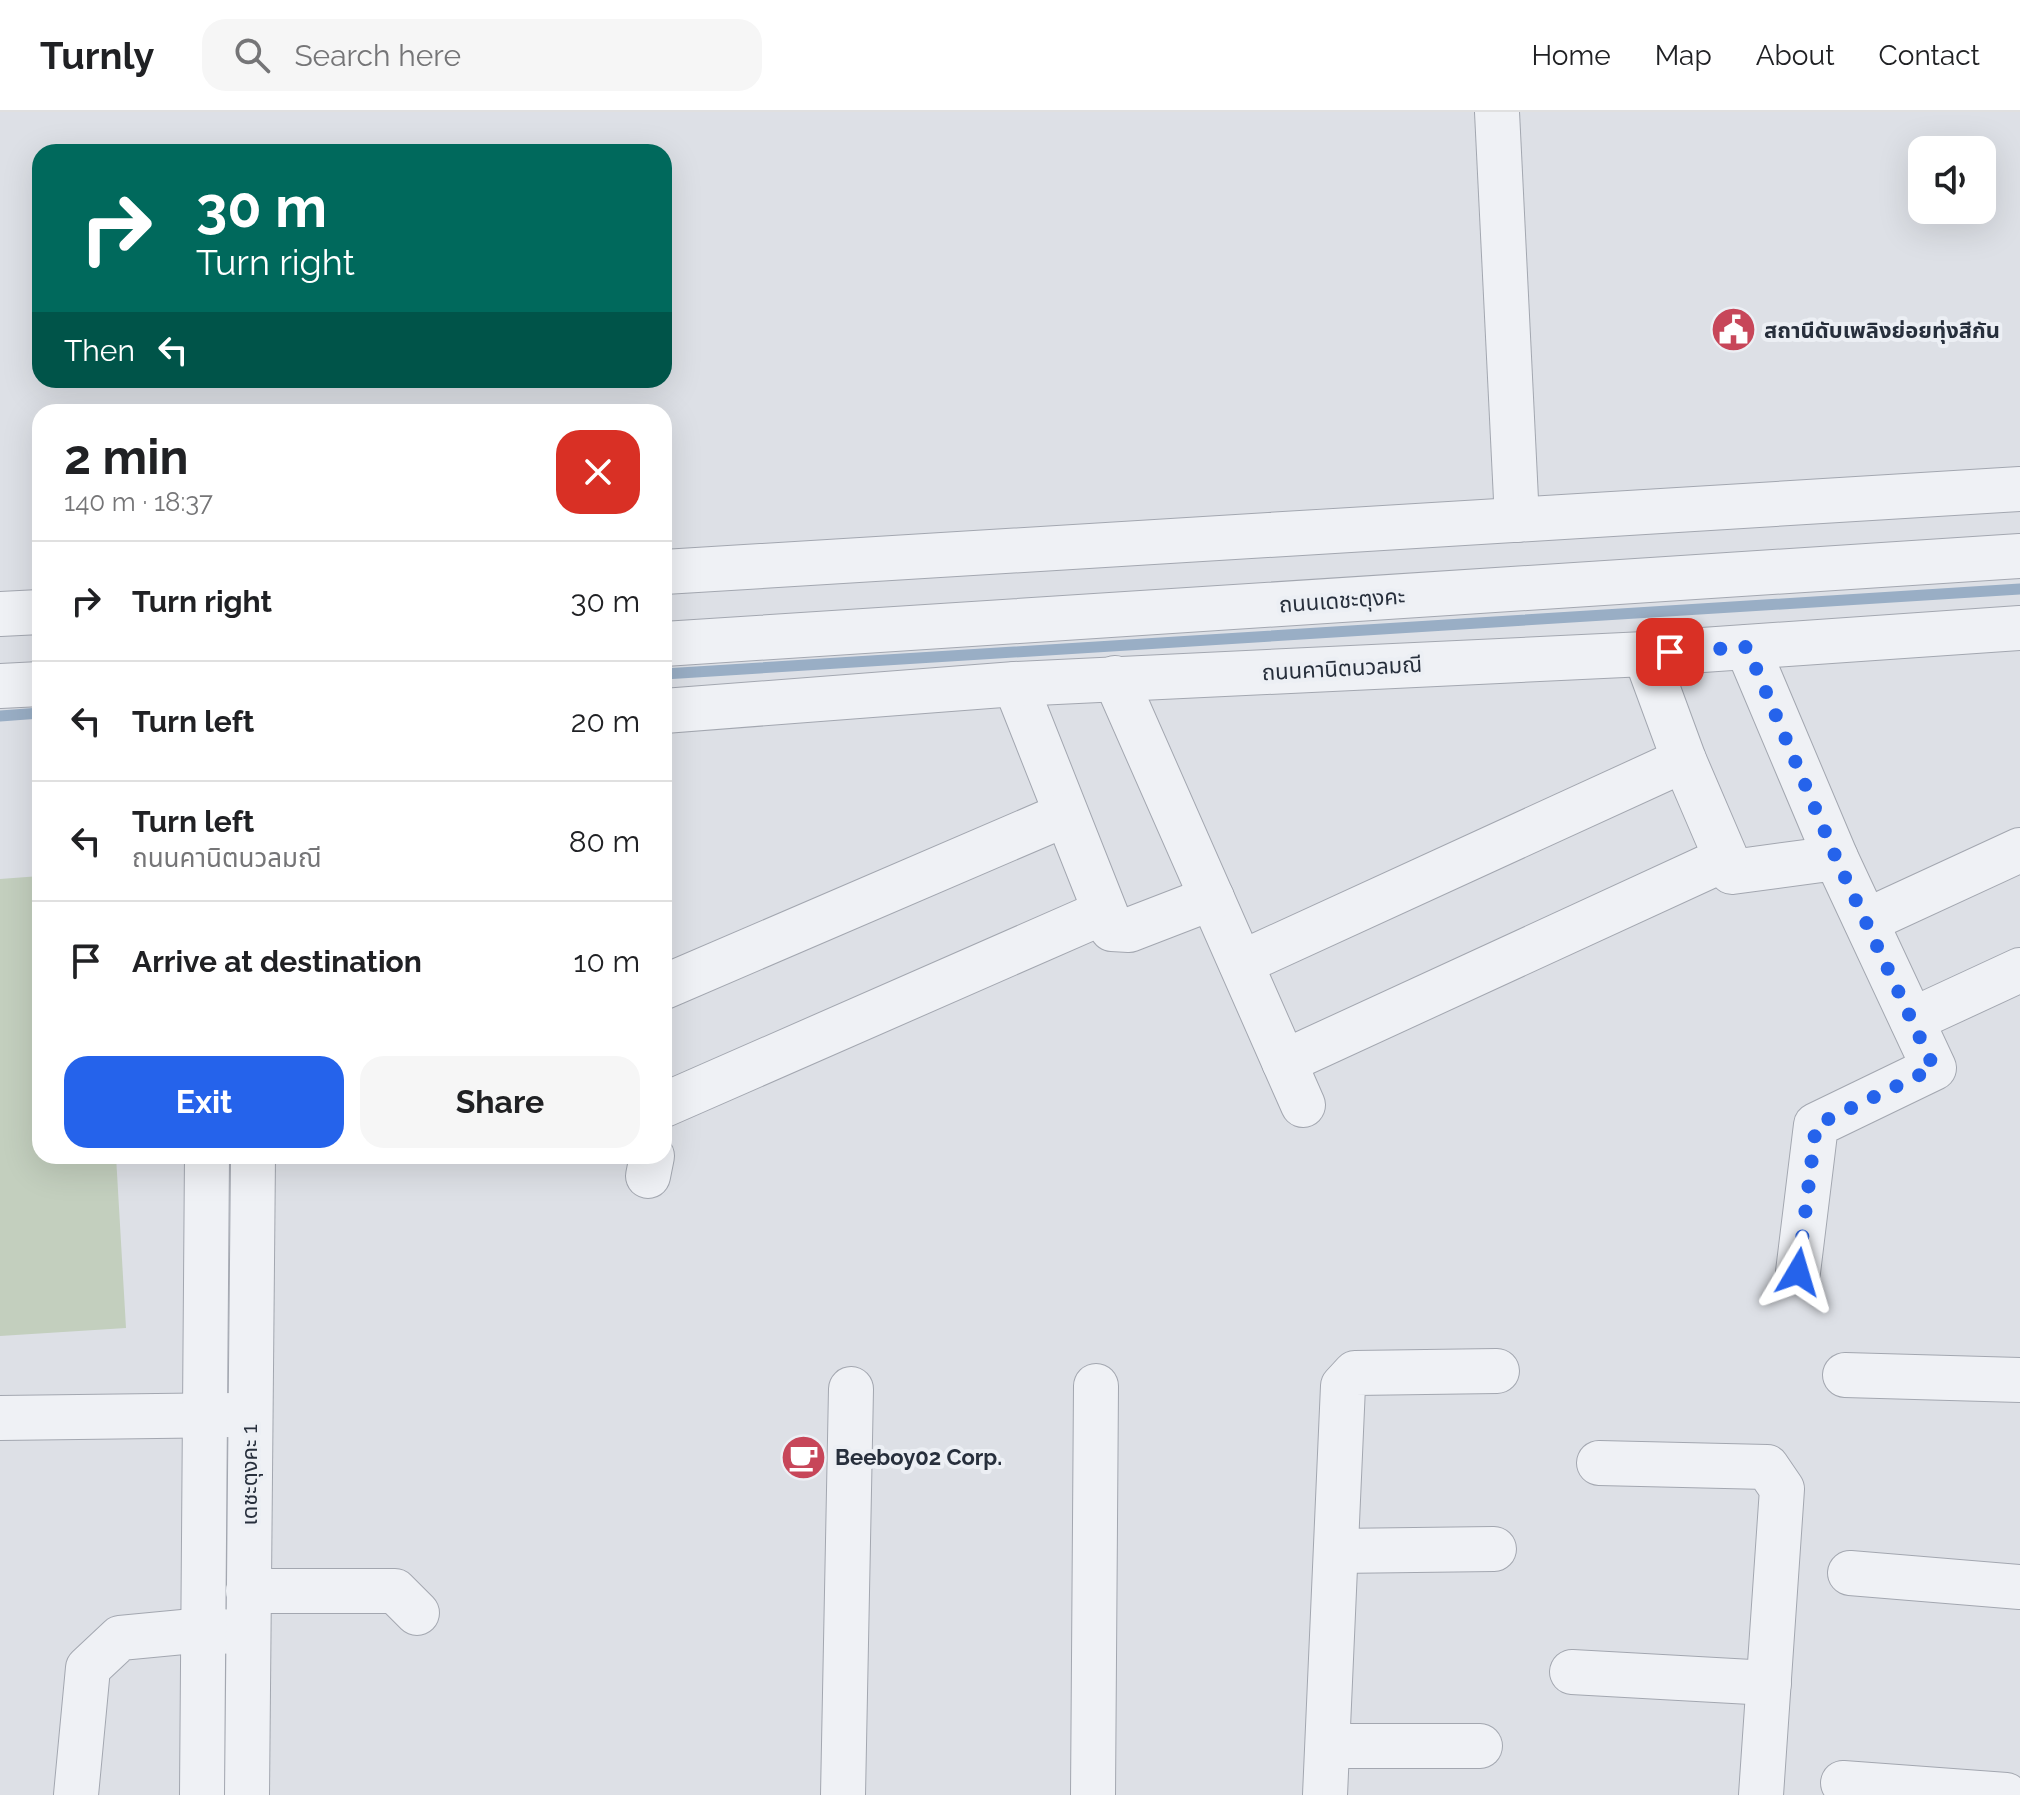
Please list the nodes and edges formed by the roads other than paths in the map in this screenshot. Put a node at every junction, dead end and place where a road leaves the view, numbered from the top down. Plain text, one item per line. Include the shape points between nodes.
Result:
1 (1497, 112) edge
2 (2020, 489) edge
3 (1517, 520) junction
4 (2020, 556) edge
5 (672, 572) edge
6 (32, 612) edge
7 (0, 614) edge
8 (2020, 628) edge
9 (672, 644) edge
10 (1747, 647) junction
11 (1645, 654) junction
12 (1036, 657) junction
13 (1115, 678) junction
14 (32, 684) edge
15 (0, 686) edge
16 (672, 710) edge
17 (1684, 760) junction
18 (1064, 815) junction
19 (2020, 850) edge
20 (1836, 858) junction
21 (1725, 859) junction
22 (1212, 898) junction
23 (1104, 912) junction
24 (1866, 921) junction
25 (1241, 963) junction
26 (2020, 970) edge
27 (672, 984) edge
28 (1912, 1020) junction
29 (1284, 1062) junction
30 (672, 1101) edge
31 (1303, 1105) dead end
32 (207, 1164) edge
33 (253, 1164) edge
34 (1798, 1272) dead end
35 (1497, 1371) dead end
36 (1845, 1375) dead end
37 (2020, 1380) edge
38 (1096, 1386) dead end
39 (851, 1389) dead end
40 (206, 1415) junction
41 (249, 1415) junction
42 (0, 1418) edge
43 (1599, 1463) dead end
44 (1494, 1549) dead end
45 (1336, 1551) junction
46 (1850, 1573) dead end
47 (2020, 1587) edge
48 (248, 1612) junction
49 (417, 1613) dead end
50 (204, 1630) junction
51 (1572, 1672) dead end
52 (1769, 1683) junction
53 (1328, 1746) junction
54 (1480, 1746) dead end
55 (1843, 1783) dead end
56 (76, 1795) edge
57 (202, 1795) edge
58 (247, 1795) edge
59 (843, 1795) edge
60 (1093, 1795) edge
61 (1325, 1795) edge
62 (1761, 1795) edge
63 (2006, 1795) edge

1 - 3 street
2 - 3 street
3 - 5 street
4 - 12 street, ถนนเดชะตุงคะ
6 - 7 street
8 - 10 street, ถนนคานิตนวลมณี
9 - 12 street, ถนนเดชะตุงคะ
10 - 11 street, ถนนคานิตนวลมณี
10 - 20 street
11 - 13 street, ถนนคานิตนวลมณี
11 - 17 street
12 - 13 street, ถนนคานิตนวลมณี
12 - 16 street, ถนนคานิตนวลมณี
12 - 18 street
13 - 22 street
14 - 15 street
17 - 21 street
17 - 25 street
18 - 23 street
18 - 27 street
19 - 24 street
20 - 21 street via 1740,873 1732,872
20 - 24 street
21 - 29 street
22 - 23 street via 1129,930 1112,929
22 - 25 street
23 - 30 street
24 - 28 street
25 - 29 street
26 - 28 street
28 - 34 street via 1934,1068 1816,1125
29 - 31 street
32 - 40 street, เดชะตุงคะ 1
33 - 41 street, เดชะตุงคะ 1
35 - 45 street via 1355,1373 1343,1386
36 - 37 street
38 - 60 street
39 - 59 street
40 - 41 street
40 - 42 street
40 - 50 street, เดชะตุงคะ 1
41 - 48 street, เดชะตุงคะ 1
43 - 52 street via 1767,1467 1776,1477 1782,1489
44 - 45 street
45 - 53 street
46 - 47 street
48 - 49 street via 395,1591
48 - 50 street
48 - 58 street, เดชะตุงคะ 1
50 - 56 street via 120,1638 88,1668
50 - 57 street, เดชะตุงคะ 1
51 - 52 street
52 - 62 street
53 - 54 street
53 - 61 street
55 - 63 street

